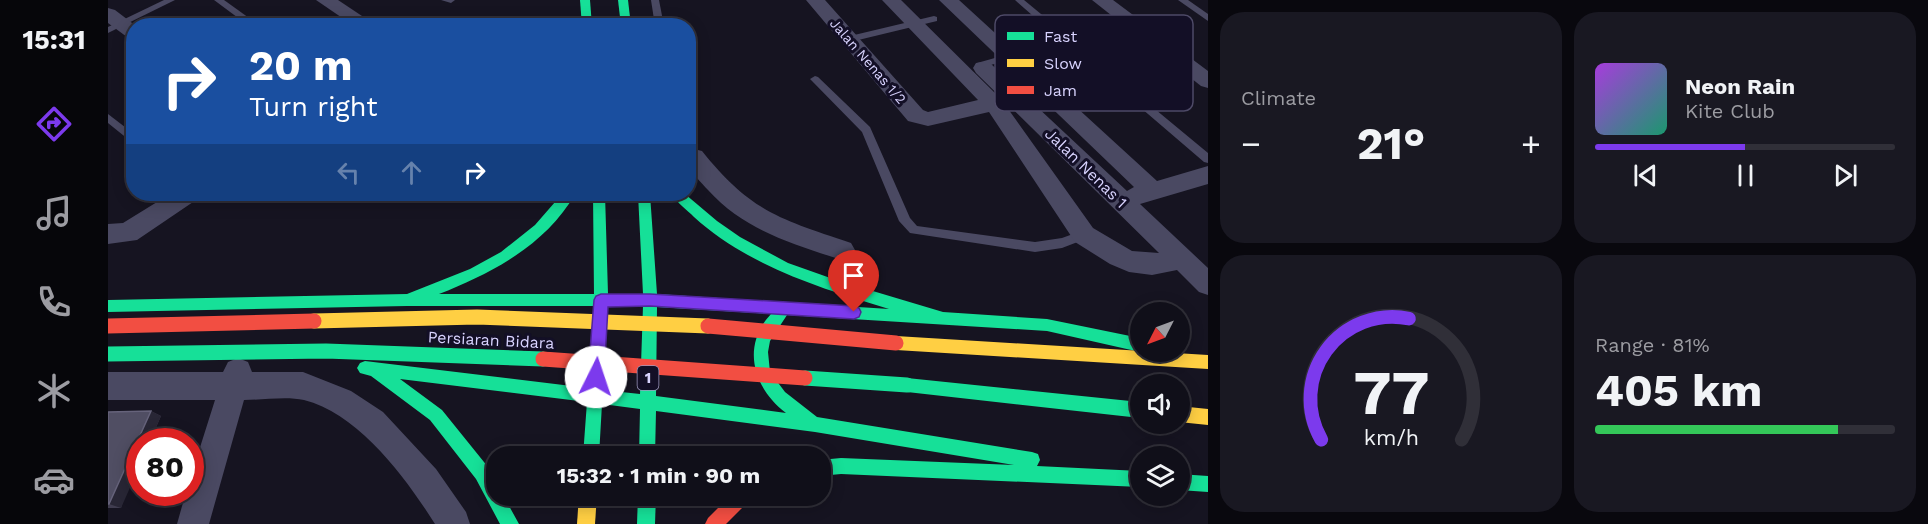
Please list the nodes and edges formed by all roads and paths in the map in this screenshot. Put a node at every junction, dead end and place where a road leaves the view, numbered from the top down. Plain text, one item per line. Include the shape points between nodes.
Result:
1 (171, 0) edge
2 (218, 0) edge
3 (325, 0) edge
4 (445, 0) edge
5 (452, 0) edge
6 (585, 0) edge
7 (623, 0) edge
8 (655, 0) edge
9 (815, 0) edge
10 (891, 0) edge
11 (915, 0) edge
12 (948, 0) edge
13 (1019, 0) edge
14 (1101, 0) edge
15 (1182, 0) edge
16 (1037, 15) edge
17 (1121, 15) edge
18 (133, 18) edge
19 (244, 18) edge
20 (355, 18) edge
21 (586, 18) edge
22 (625, 18) edge
23 (658, 18) edge
24 (1208, 18) edge
25 (924, 21) junction
26 (850, 39) junction
27 (995, 44) edge
28 (995, 64) edge
29 (980, 65) junction
30 (1193, 70) edge
31 (815, 79) dead end
32 (995, 80) edge
33 (1208, 81) edge
34 (994, 104) joint
35 (998, 111) edge
36 (1027, 111) edge
37 (1067, 111) edge
38 (1151, 111) edge
39 (108, 117) edge
40 (1038, 122) junction
41 (1010, 129) junction
42 (126, 133) edge
43 (696, 159) edge
44 (1208, 159) edge
45 (1208, 175) edge
46 (1153, 191) junction
47 (177, 201) edge
48 (563, 201) edge
49 (599, 201) edge
50 (644, 201) edge
51 (684, 201) edge
52 (1120, 201) junction
53 (108, 234) edge
54 (1084, 236) junction
55 (842, 250) dead end
56 (1180, 259) junction
57 (1208, 284) edge
58 (407, 300) junction
59 (502, 300) junction
60 (601, 300) junction
61 (650, 300) junction
62 (108, 306) edge
63 (787, 308) junction
64 (942, 318) junction
65 (108, 326) edge
66 (536, 330) dead end
67 (1130, 343) edge
68 (542, 347) dead end
69 (108, 354) edge
70 (1190, 356) edge
71 (1208, 361) edge
72 (274, 366) dead end
73 (185, 367) dead end
74 (351, 368) dead end
75 (374, 369) junction
76 (237, 375) junction
77 (108, 386) edge
78 (512, 386) junction
79 (595, 396) junction
80 (648, 403) junction
81 (1130, 409) edge
82 (1190, 415) edge
83 (1208, 417) edge
84 (815, 424) junction
85 (592, 446) edge
86 (647, 446) edge
87 (831, 467) edge
88 (1130, 477) edge
89 (1130, 479) edge
90 (1190, 483) edge
91 (1208, 484) edge
92 (587, 506) edge
93 (647, 506) edge
94 (732, 506) edge
95 (193, 524) edge
96 (454, 524) edge
97 (510, 524) edge
98 (586, 524) edge
99 (646, 524) edge
100 (714, 524) edge

1 - 18 lane
2 - 19 lane
3 - 20 street
4 - 5 lane
6 - 21 main road
7 - 22 main road
8 - 23 lane
9 - 26 street, Jalan Nenas 1/2
10 - 25 street
11 - 25 street, Jalan Nenas 1
12 - 27 street
13 - 16 lane
14 - 17 street
15 - 24 lane
25 - 26 lane
25 - 29 street, Jalan Nenas 1
25 - 34 street
26 - 34 street, Jalan Nenas 1/2 via 916,116 928,119
28 - 29 lane
29 - 32 street, Jalan Nenas 1
30 - 33 street
31 - 54 lane via 866,130 905,221 914,230 1035,247
35 - 41 street
36 - 40 street, Jalan Nenas 1
37 - 46 street
38 - 44 lane
39 - 42 lane
40 - 41 street
40 - 52 street, Jalan Nenas 1
41 - 54 street
43 - 55 street via 709,178 745,213 766,225
45 - 46 street
46 - 52 street
47 - 53 street via 128,233
48 - 58 main road via 510,254 481,271
49 - 60 main road
50 - 61 main road, 1
51 - 64 main road via 727,237 771,261
52 - 56 street, Jalan Nenas 1
54 - 56 street via 1132,264 1162,265
56 - 57 street, Jalan Nenas 1
58 - 59 main road
58 - 62 main road
59 - 60 main road
59 - 66 main road via 522,310
60 - 61 main road
60 - 79 main road
61 - 63 main road
61 - 80 main road, 1
63 - 64 main road
63 - 84 main road via 771,320 760,340 760,363 770,387
64 - 67 main road via 1047,325
65 - 71 main road, Persiaran Bidara, bridge via 477,316 695,325 896,343
68 - 78 main road via 540,363
69 - 81 main road, Persiaran Bidara, bridge via 221,350 458,352 907,385
70 - 71 main road
72 - 76 main road
73 - 76 main road
74 - 75 main road
75 - 78 main road
75 - 97 main road via 436,415 482,473
76 - 77 street
76 - 95 street
76 - 96 street via 303,386 341,400 372,422 425,480
78 - 79 main road
79 - 80 main road
79 - 85 main road
80 - 84 main road
80 - 86 main road, 1
82 - 83 main road
84 - 88 main road
87 - 89 main road
90 - 91 main road
92 - 98 main road
93 - 99 main road
94 - 100 main road

